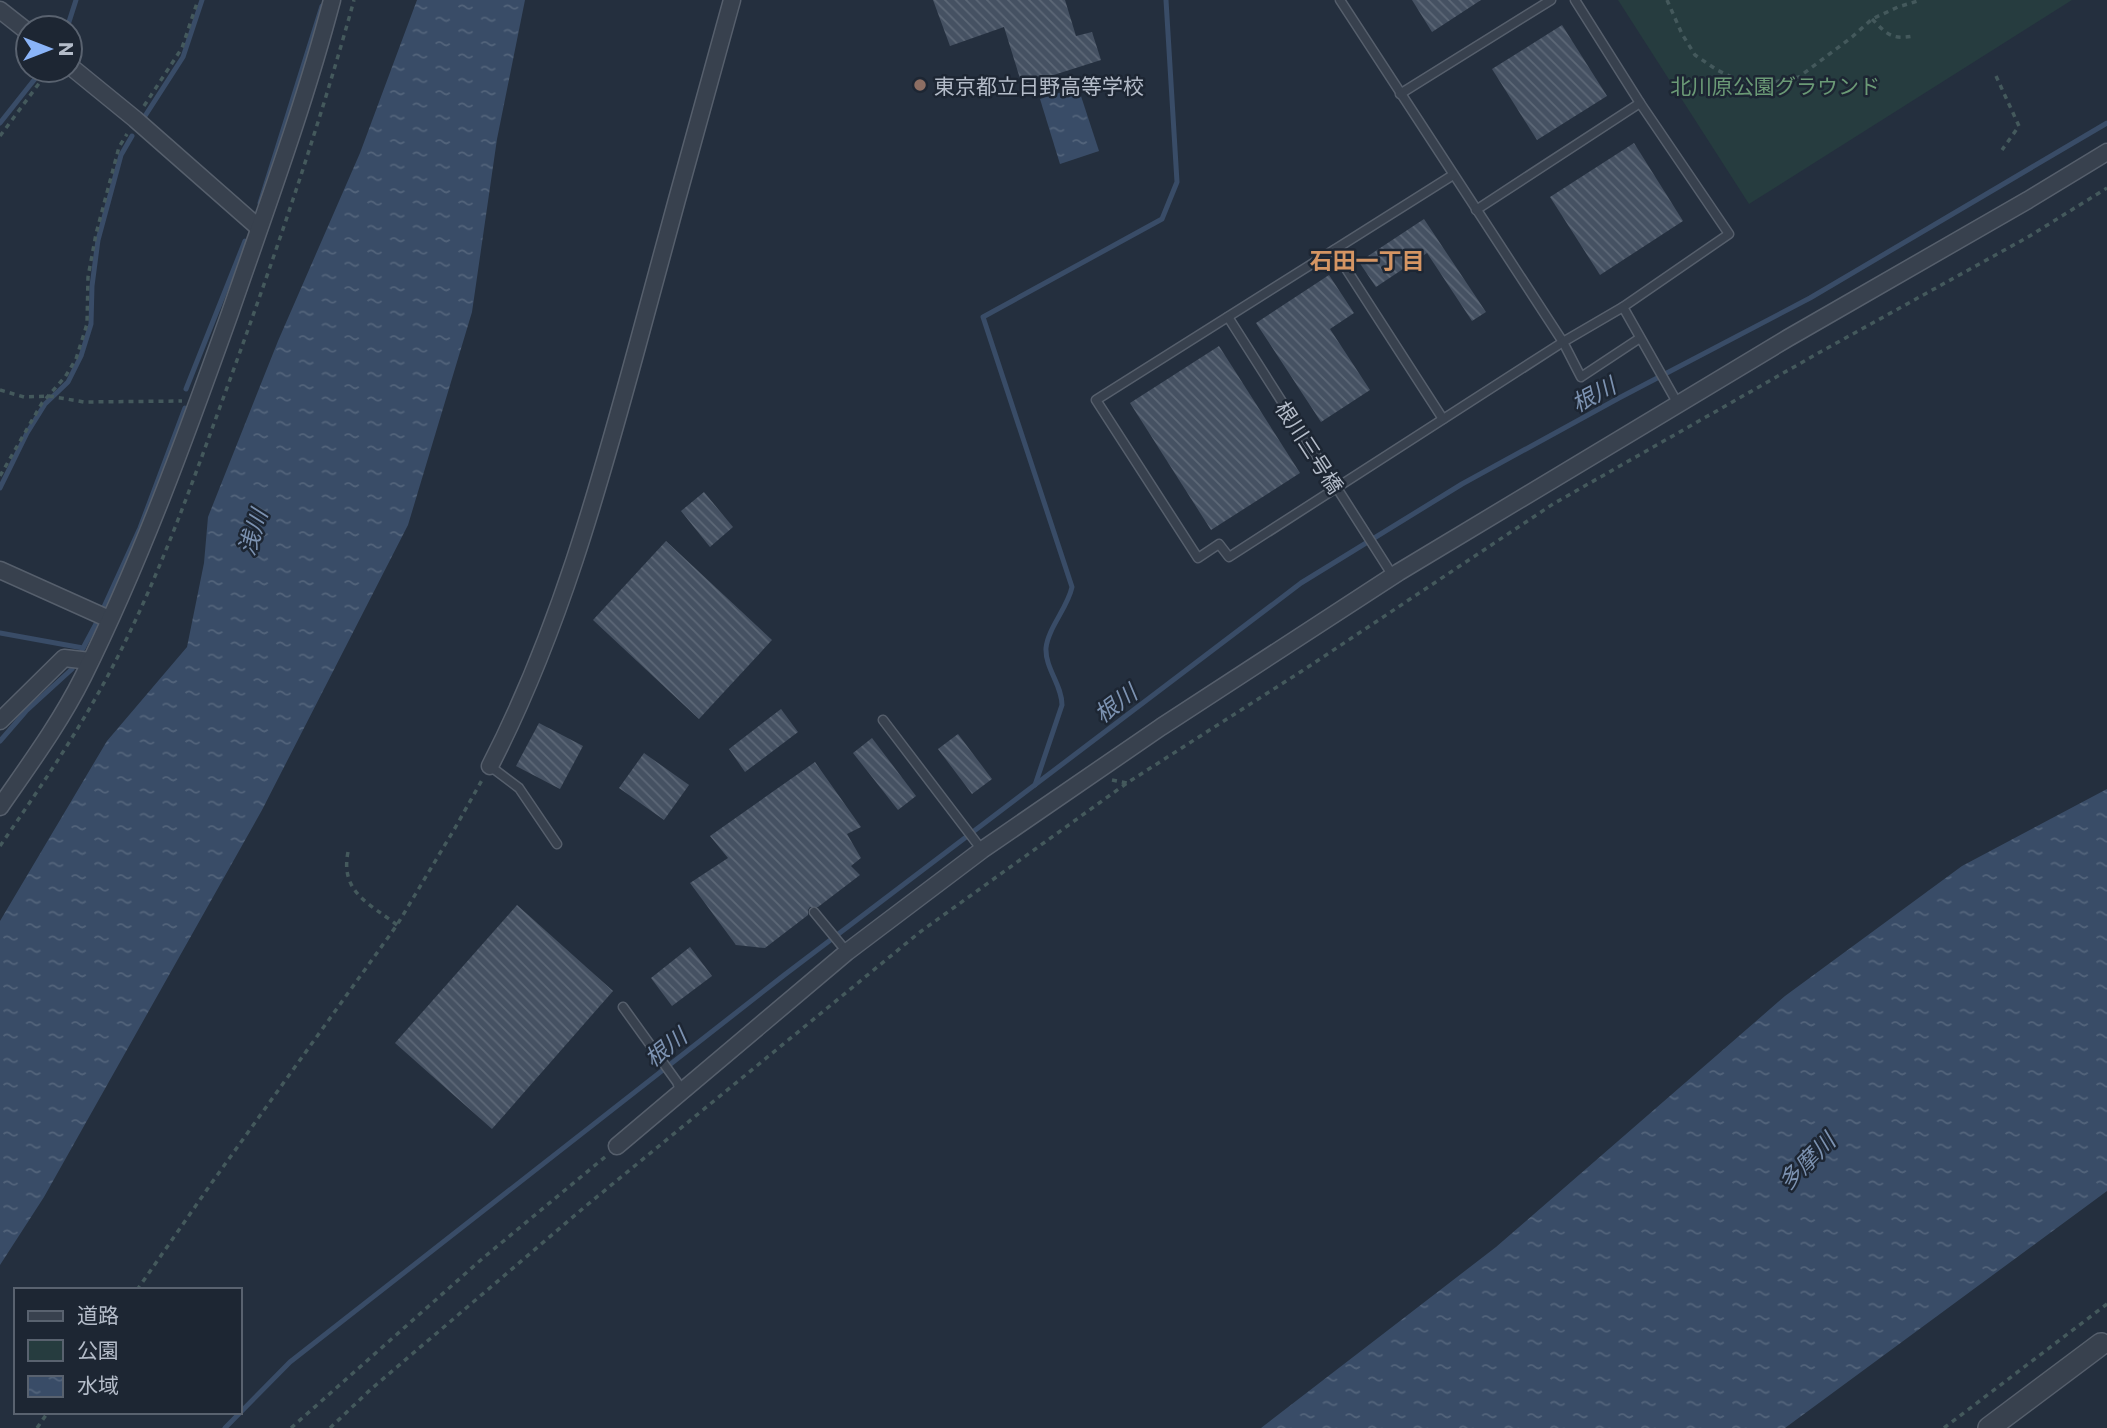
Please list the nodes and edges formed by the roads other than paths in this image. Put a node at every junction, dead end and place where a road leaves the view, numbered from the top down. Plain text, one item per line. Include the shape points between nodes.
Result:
1 (332, 0) edge
2 (732, 0) edge
3 (1340, 0) edge
4 (1551, 0) edge
5 (1575, 0) edge
6 (0, 10) edge
7 (14, 21) edge
8 (84, 77) edge
9 (1400, 94) junction
10 (1640, 103) junction
11 (2107, 152) edge
12 (1452, 175) junction
13 (1476, 210) junction
14 (259, 228) junction
15 (1334, 250) junction
16 (1623, 307) junction
17 (1228, 317) junction
18 (1640, 338) junction
19 (1563, 342) junction
20 (1678, 404) junction
21 (1443, 419) junction
22 (1336, 488) junction
23 (0, 570) edge
24 (1393, 576) junction
25 (108, 620) junction
26 (90, 661) junction
27 (883, 720) dead end
28 (0, 721) edge
29 (490, 766) joint
30 (0, 807) edge
31 (558, 844) dead end
32 (978, 845) junction
33 (814, 912) dead end
34 (844, 949) junction
35 (623, 1007) dead end
36 (681, 1092) junction
37 (617, 1146) road end
38 (2104, 1341) edge
39 (1989, 1428) edge

1 - 14 street
2 - 29 street via 586,526 540,655
3 - 9 lane
4 - 9 lane
5 - 10 lane
6 - 7 street
8 - 14 street
9 - 12 lane
10 - 13 lane
10 - 16 lane via 1729,233
11 - 20 street
12 - 13 lane
12 - 15 lane
13 - 19 lane
14 - 25 street via 151,526
15 - 17 lane
15 - 21 lane
16 - 18 lane
16 - 19 lane
17 - 22 lane, 根川三号橋
17 - 22 lane via 1096,401 1198,558 1219,544 1229,557
18 - 19 lane via 1581,377
18 - 20 lane
19 - 21 lane
20 - 24 street
21 - 22 lane
22 - 24 lane, 根川三号橋
23 - 25 street
24 - 32 street
25 - 26 street
26 - 28 street via 64,659
26 - 30 street
27 - 32 lane
29 - 31 lane via 519,788
32 - 34 street
33 - 34 lane
34 - 36 street
35 - 36 lane
36 - 37 street
38 - 39 street

